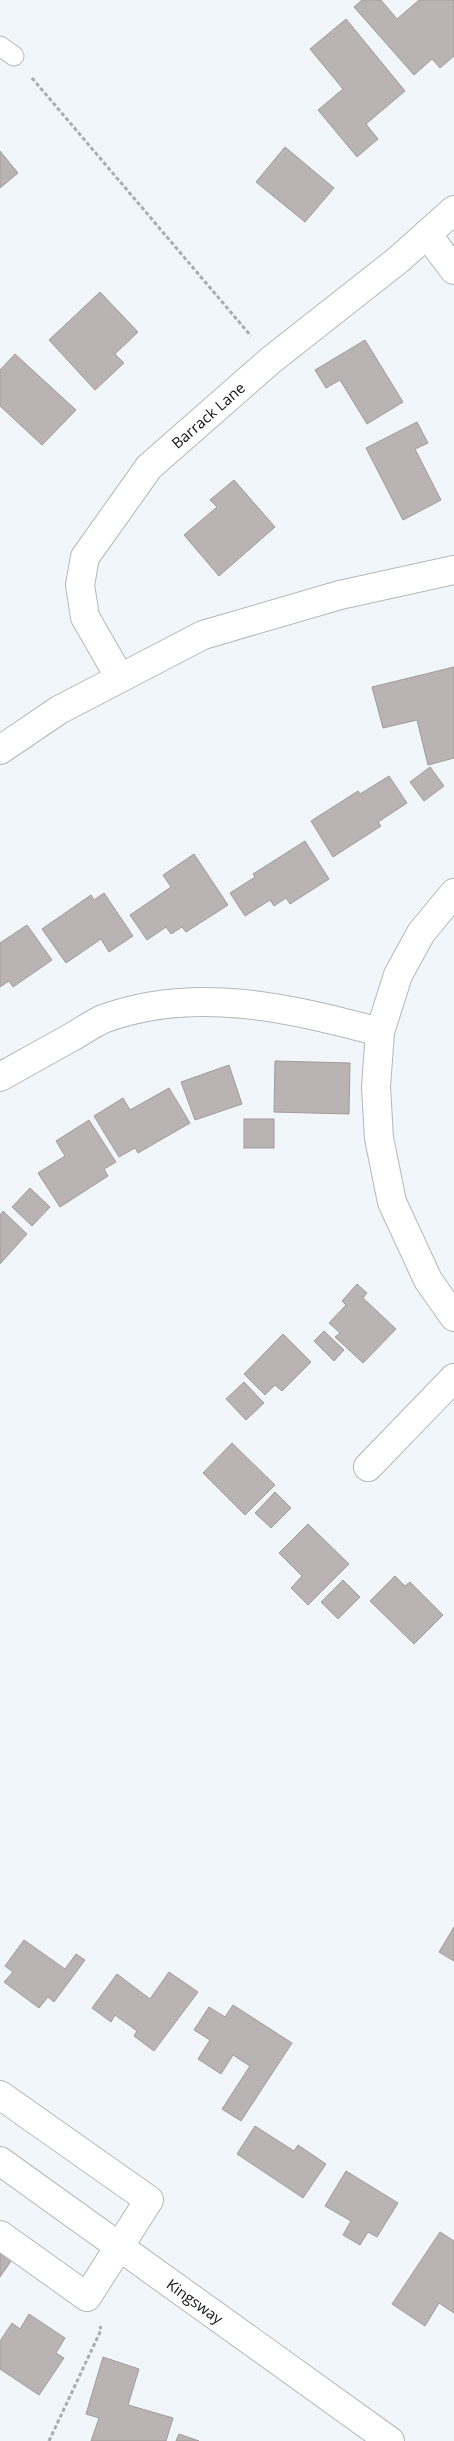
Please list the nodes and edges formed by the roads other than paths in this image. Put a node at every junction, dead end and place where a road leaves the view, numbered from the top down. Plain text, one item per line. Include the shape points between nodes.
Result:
1 (454, 210) edge
2 (427, 234) junction
3 (454, 270) edge
4 (454, 570) edge
5 (120, 678) junction
6 (0, 750) edge
7 (454, 893) edge
8 (380, 1032) junction
9 (0, 1077) edge
10 (454, 1317) edge
11 (454, 1378) edge
12 (368, 1467) dead end
13 (0, 2095) edge
14 (0, 2161) edge
15 (0, 2235) edge
16 (120, 2247) junction
17 (390, 2441) edge

1 - 2 street, Barrack Lane
2 - 3 street
2 - 5 street, Barrack Lane via 271,360 149,467 85,557 80,585 85,617
4 - 5 street via 340,595 203,634
5 - 6 street via 59,710
7 - 8 street via 421,934 398,975
8 - 9 street via 313,1014 248,1002 148,1006 102,1020
8 - 10 street via 376,1087 379,1138 392,1202 428,1280
11 - 12 street
13 - 16 street via 149,2200
14 - 16 street, Kingsway
15 - 16 street via 87,2298
16 - 17 street, Kingsway

